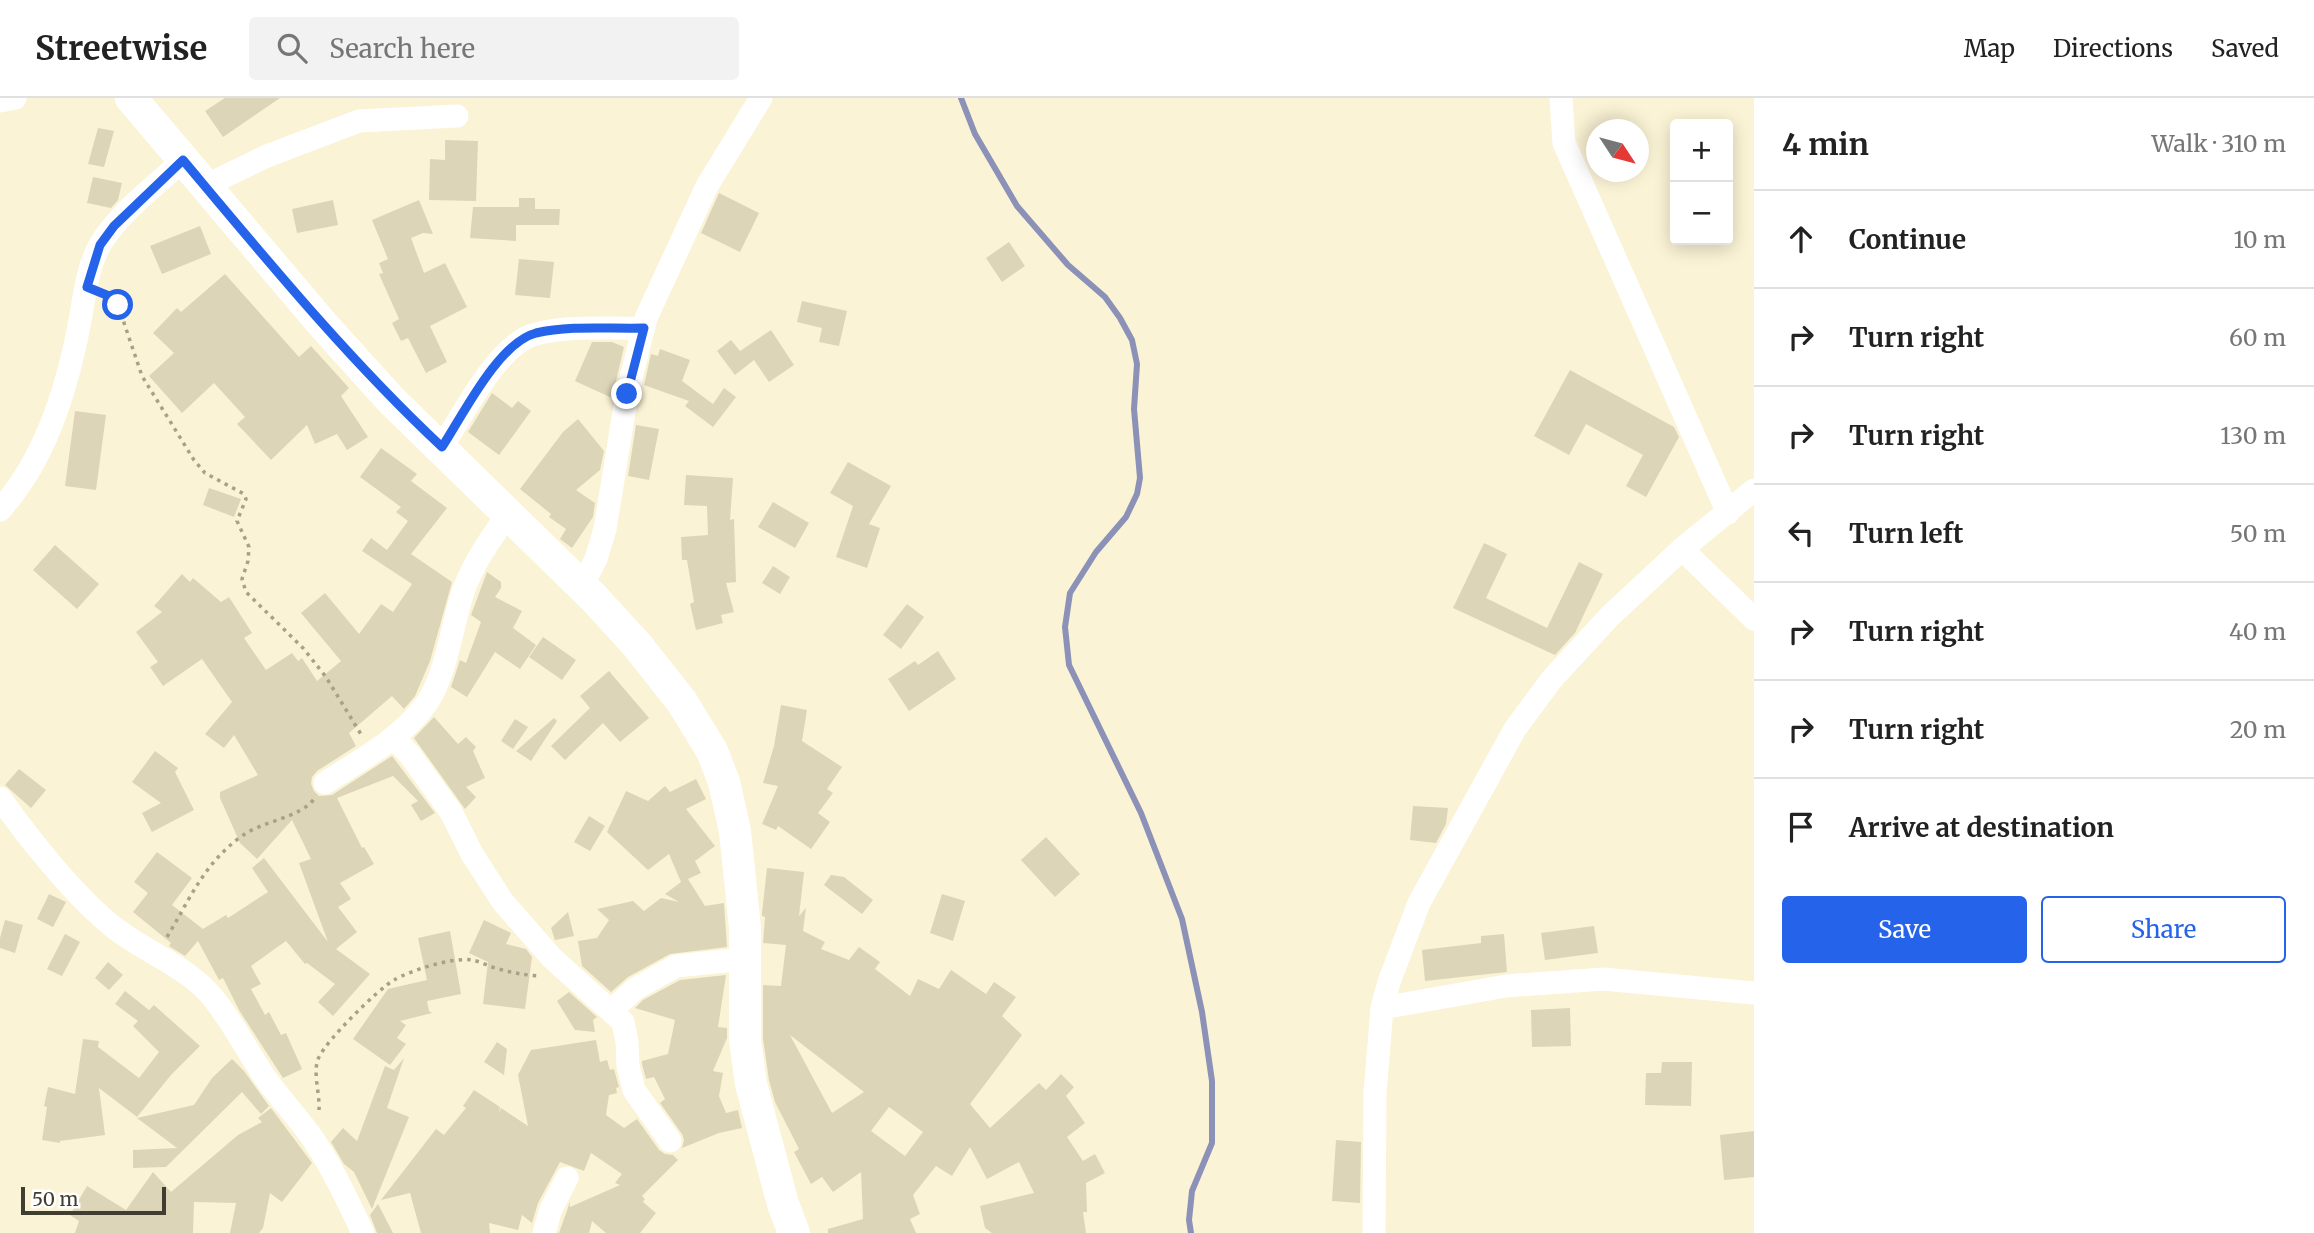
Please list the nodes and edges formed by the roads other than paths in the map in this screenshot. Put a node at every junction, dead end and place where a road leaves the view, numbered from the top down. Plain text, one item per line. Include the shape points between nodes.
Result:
1 (15, 98) edge
2 (131, 98) edge
3 (761, 98) edge
4 (1561, 98) edge
5 (0, 101) edge
6 (457, 116) dead end
7 (183, 160) junction
8 (205, 186) junction
9 (644, 328) junction
10 (442, 447) junction
11 (1754, 489) edge
12 (0, 510) edge
13 (509, 513) junction
14 (1728, 513) junction
15 (1682, 549) junction
16 (582, 586) junction
17 (1754, 619) edge
18 (394, 738) junction
19 (325, 783) road end
20 (0, 798) edge
21 (744, 959) junction
22 (1754, 993) edge
23 (1382, 1008) junction
24 (611, 1011) junction
25 (670, 1141) dead end
26 (567, 1178) dead end
27 (363, 1233) edge
28 (544, 1233) edge
29 (794, 1233) edge
30 (1374, 1233) edge

1 - 5 street
2 - 7 street
3 - 9 street via 707,186
4 - 14 street via 1564,143
6 - 8 street via 359,121 267,156
7 - 8 street
7 - 12 street via 100,245 70,369 43,449
8 - 10 street via 391,400
9 - 10 street via 534,334 513,346 498,360
9 - 16 street via 627,394 605,529
10 - 13 street
11 - 14 street
13 - 16 street
13 - 18 street via 472,570 432,696
14 - 15 street
15 - 17 street
15 - 23 street via 1593,634 1552,679 1516,729 1419,903
16 - 21 street via 682,702 712,751 734,831
18 - 19 street
18 - 24 street via 451,812 503,902 570,975
20 - 27 street via 111,926 207,992 312,1138
21 - 24 street via 676,966 635,989
21 - 29 street via 745,1040 751,1084
22 - 23 street via 1603,979 1506,986
23 - 30 street via 1375,1093
24 - 25 street via 623,1022 634,1090
26 - 28 street

